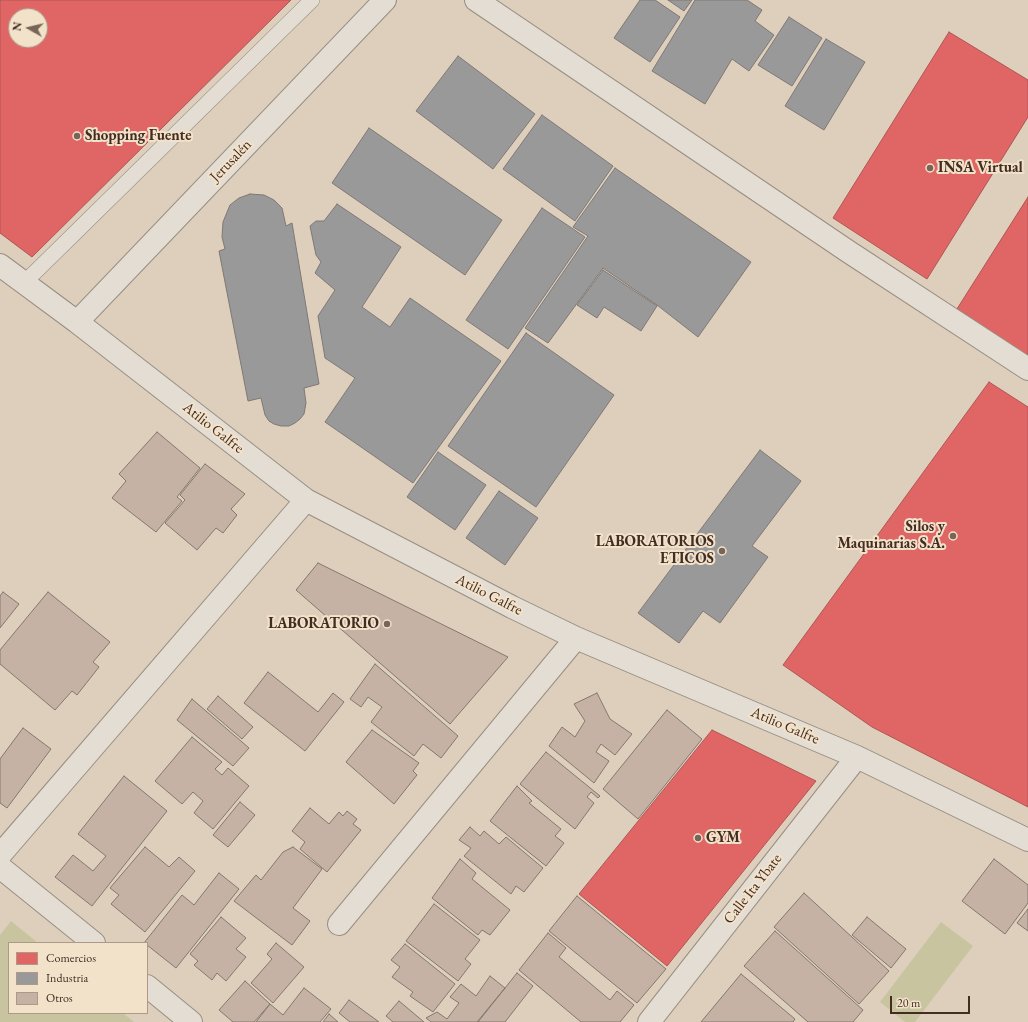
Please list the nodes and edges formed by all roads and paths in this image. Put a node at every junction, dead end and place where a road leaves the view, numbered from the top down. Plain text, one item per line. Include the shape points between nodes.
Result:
1 (312, 0) edge
2 (385, 0) edge
3 (476, 0) edge
4 (0, 265) edge
5 (24, 283) junction
6 (77, 322) junction
7 (1028, 369) edge
8 (306, 500) junction
9 (576, 638) junction
10 (857, 757) junction
11 (1028, 840) edge
12 (0, 855) edge
13 (0, 867) edge
14 (338, 924) dead end
15 (93, 942) edge
16 (148, 987) edge
17 (191, 1022) edge
18 (649, 1022) edge

1 - 5 lane
2 - 6 street, Jerusalén
3 - 7 street
4 - 5 street, Atilio Galfre
5 - 6 street, Atilio Galfre
6 - 8 street, Atilio Galfre
8 - 9 street, Atilio Galfre
8 - 12 street
9 - 10 street, Atilio Galfre
9 - 14 street
10 - 11 street, Atilio Galfre
10 - 18 street, Calle Ita Ybate
13 - 15 street
16 - 17 street

